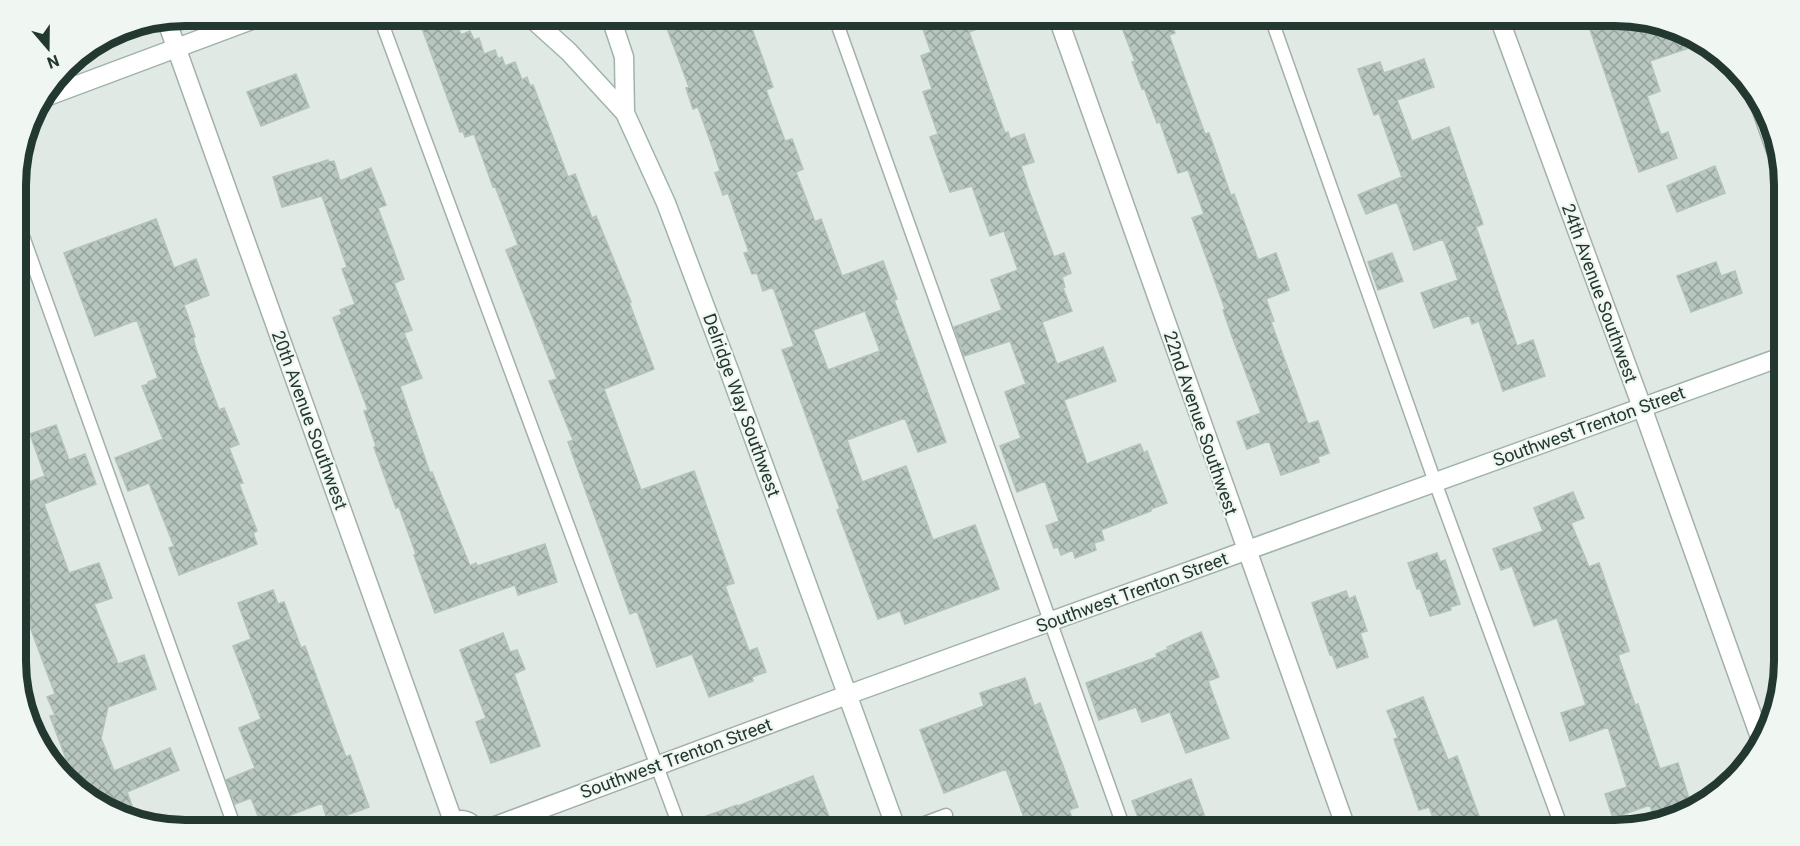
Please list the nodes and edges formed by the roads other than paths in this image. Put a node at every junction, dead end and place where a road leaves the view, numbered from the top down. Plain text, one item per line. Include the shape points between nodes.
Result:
1 (237, 26) edge
2 (383, 26) edge
3 (540, 26) edge
4 (614, 26) edge
5 (838, 26) edge
6 (1061, 26) edge
7 (1274, 26) edge
8 (1502, 26) edge
9 (169, 27) edge
10 (177, 49) junction
11 (53, 94) edge
12 (625, 113) junction
13 (26, 245) edge
14 (1774, 360) edge
15 (1642, 407) junction
16 (1435, 482) junction
17 (1246, 550) junction
18 (1052, 622) junction
19 (847, 694) junction
20 (1758, 731) edge
21 (657, 765) junction
22 (946, 815) dead end
23 (232, 820) edge
24 (446, 820) edge
25 (509, 820) edge
26 (677, 820) edge
27 (893, 820) edge
28 (933, 820) edge
29 (1121, 820) edge
30 (1343, 820) edge
31 (1559, 820) edge

1 - 10 street
2 - 21 lane
3 - 12 street, Delridge Way Southwest
4 - 12 street via 624,57
5 - 18 lane
6 - 17 street, 22nd Avenue Southwest
7 - 16 lane
8 - 15 street, 24th Avenue Southwest
9 - 10 street, 20th Avenue Southwest
10 - 11 street
10 - 24 street, 20th Avenue Southwest
12 - 19 street, Delridge Way Southwest via 666,203
13 - 23 lane
14 - 15 street, Southwest Trenton Street
15 - 16 street, Southwest Trenton Street
15 - 20 street, 24th Avenue Southwest
16 - 17 street, Southwest Trenton Street
16 - 31 lane
17 - 18 street, Southwest Trenton Street
17 - 30 street, 22nd Avenue Southwest
18 - 19 street, Southwest Trenton Street
18 - 29 lane
19 - 21 street, Southwest Trenton Street
19 - 27 street, Delridge Way Southwest
21 - 25 street, Southwest Trenton Street
21 - 26 lane
22 - 28 lane

